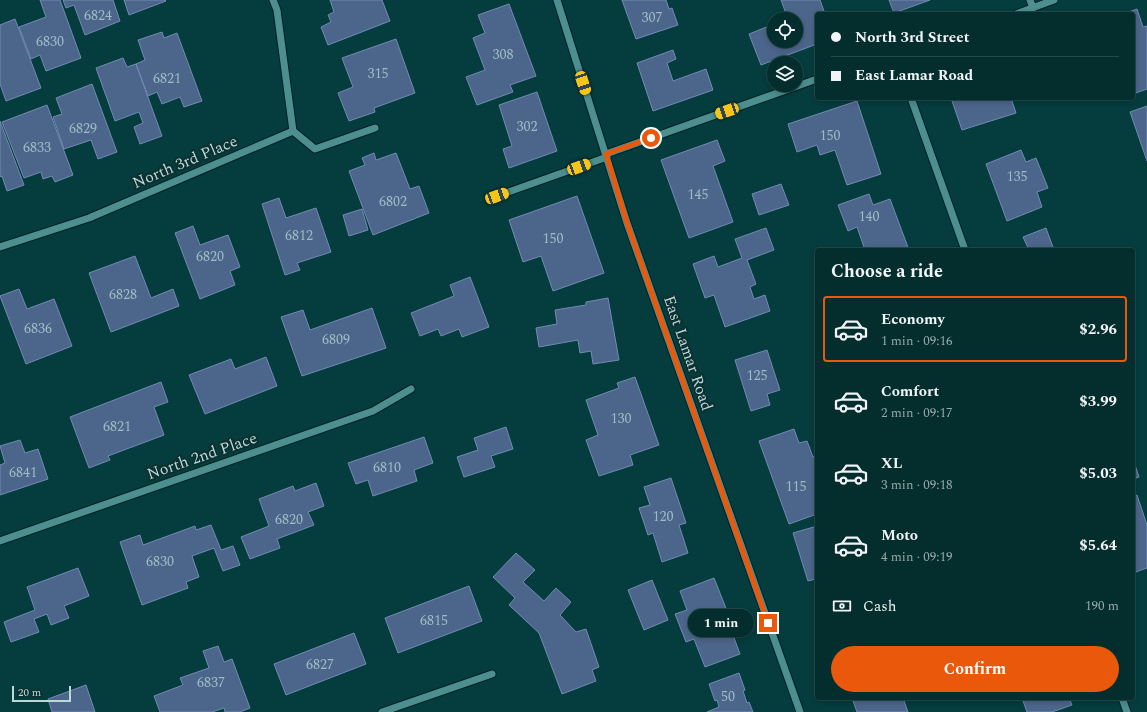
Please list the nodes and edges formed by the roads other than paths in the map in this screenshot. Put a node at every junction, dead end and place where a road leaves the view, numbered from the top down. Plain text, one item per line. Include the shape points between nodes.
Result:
1 (273, 0) edge
2 (557, 0) edge
3 (1030, 0) edge
4 (1054, 0) edge
5 (1033, 8) junction
6 (1022, 12) edge
7 (815, 81) edge
8 (912, 100) edge
9 (375, 128) dead end
10 (293, 131) junction
11 (606, 155) junction
12 (497, 196) dead end
13 (0, 247) edge
14 (964, 248) edge
15 (411, 389) dead end
16 (0, 541) edge
17 (492, 674) dead end
18 (1123, 700) edge
19 (382, 712) edge
20 (800, 712) edge
21 (1127, 712) edge

1 - 10 street via 277,10
2 - 11 street, East Lamar Road
3 - 5 street
4 - 5 street
5 - 6 street
7 - 11 street
8 - 14 street
9 - 10 street via 315,149
10 - 13 street, North 3rd Place via 89,218
11 - 12 street
11 - 20 street, East Lamar Road via 627,223
15 - 16 street, North 2nd Place via 373,411
17 - 19 street
18 - 21 street

